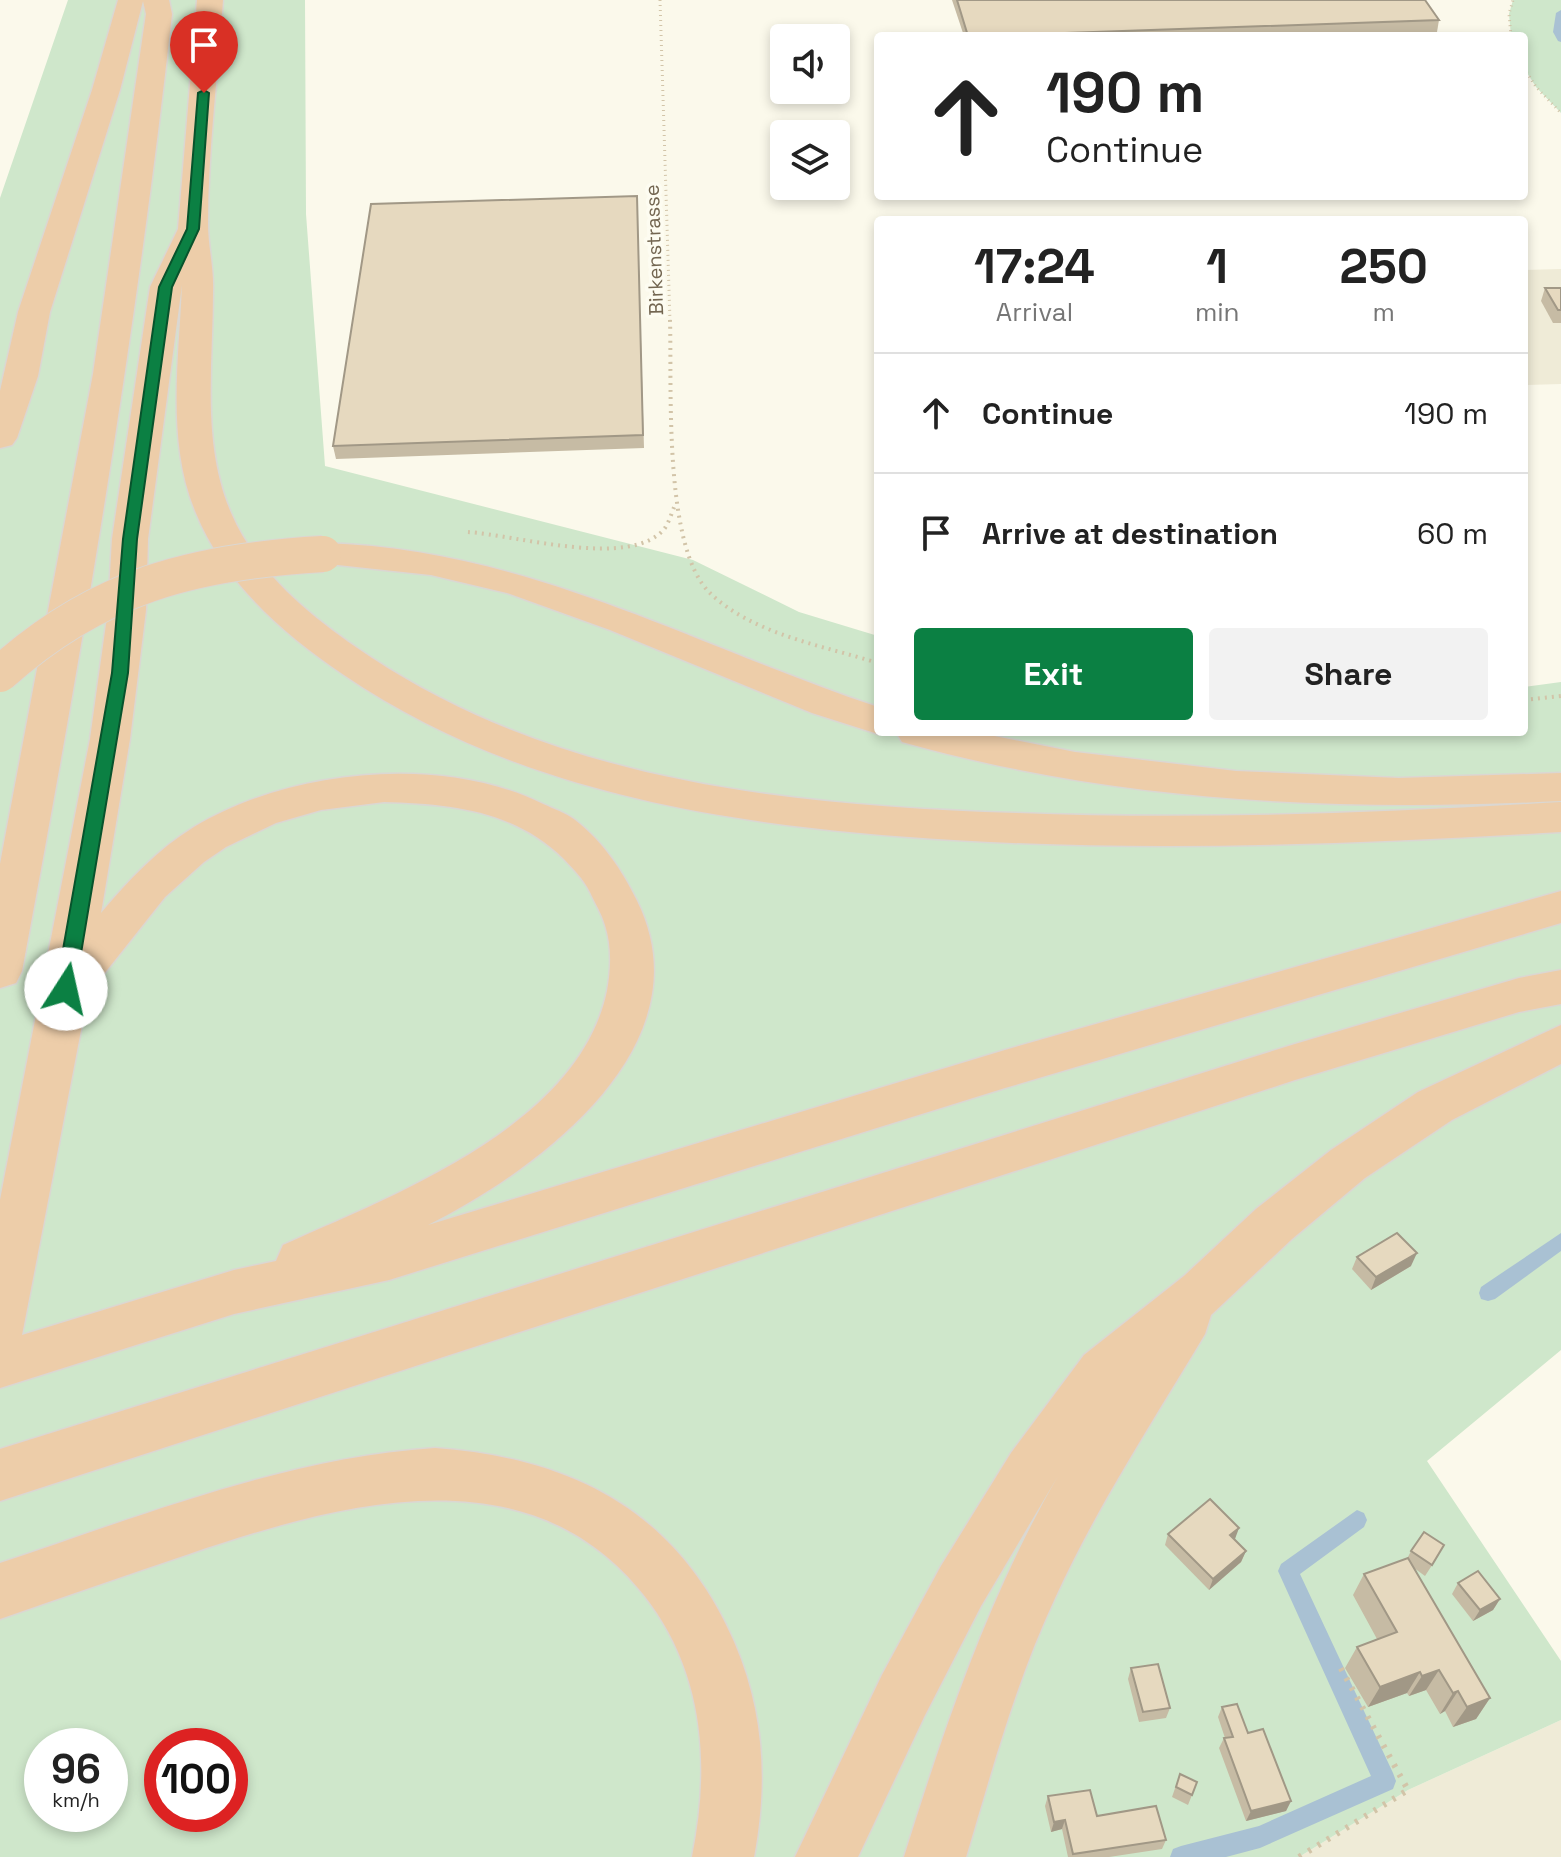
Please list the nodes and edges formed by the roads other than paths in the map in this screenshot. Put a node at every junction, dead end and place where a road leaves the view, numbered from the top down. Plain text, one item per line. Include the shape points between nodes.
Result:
1 (131, 0) edge
2 (156, 0) edge
3 (210, 0) edge
4 (193, 229) junction
5 (34, 312) junction
6 (0, 371) edge
7 (0, 438) edge
8 (0, 674) edge
9 (874, 720) edge
10 (934, 736) edge
11 (1561, 787) edge
12 (1561, 817) edge
13 (1561, 907) edge
14 (0, 971) edge
15 (1561, 987) edge
16 (66, 989) junction
17 (1561, 1043) edge
18 (234, 1292) junction
19 (1202, 1292) junction
20 (0, 1327) edge
21 (0, 1365) edge
22 (0, 1475) edge
23 (0, 1591) edge
24 (723, 1857) edge
25 (826, 1857) edge
26 (935, 1857) edge

1 - 5 highway
2 - 14 highway via 159,14 142,161 103,429
3 - 4 highway
4 - 12 highway via 198,284 195,433 202,477 224,536 250,573 313,635 382,684 475,732 650,789 856,818 1205,833
4 - 16 highway via 166,287 130,539 120,673
5 - 6 highway
5 - 7 highway via 22,376
8 - 9 highway, bridge via 80,614 146,584 238,560 323,554 441,565 536,590
10 - 11 highway via 1075,767 1222,785 1351,792
13 - 18 highway via 1061,1052 389,1258
15 - 22 highway via 1265,1071
16 - 18 highway via 151,884 194,847 276,807 343,790 425,787 501,802 547,822 574,842 614,890 633,947 631,992 614,1040 554,1117 466,1181
16 - 20 highway
17 - 19 highway via 1477,1082 1391,1133 1310,1193
18 - 21 highway
19 - 25 highway via 1103,1372 1030,1471 961,1586
19 - 26 highway via 1075,1497 1050,1547 993,1683
23 - 24 highway via 338,1483 437,1472 531,1486 602,1521 637,1549 677,1591 714,1661 731,1736 732,1783

